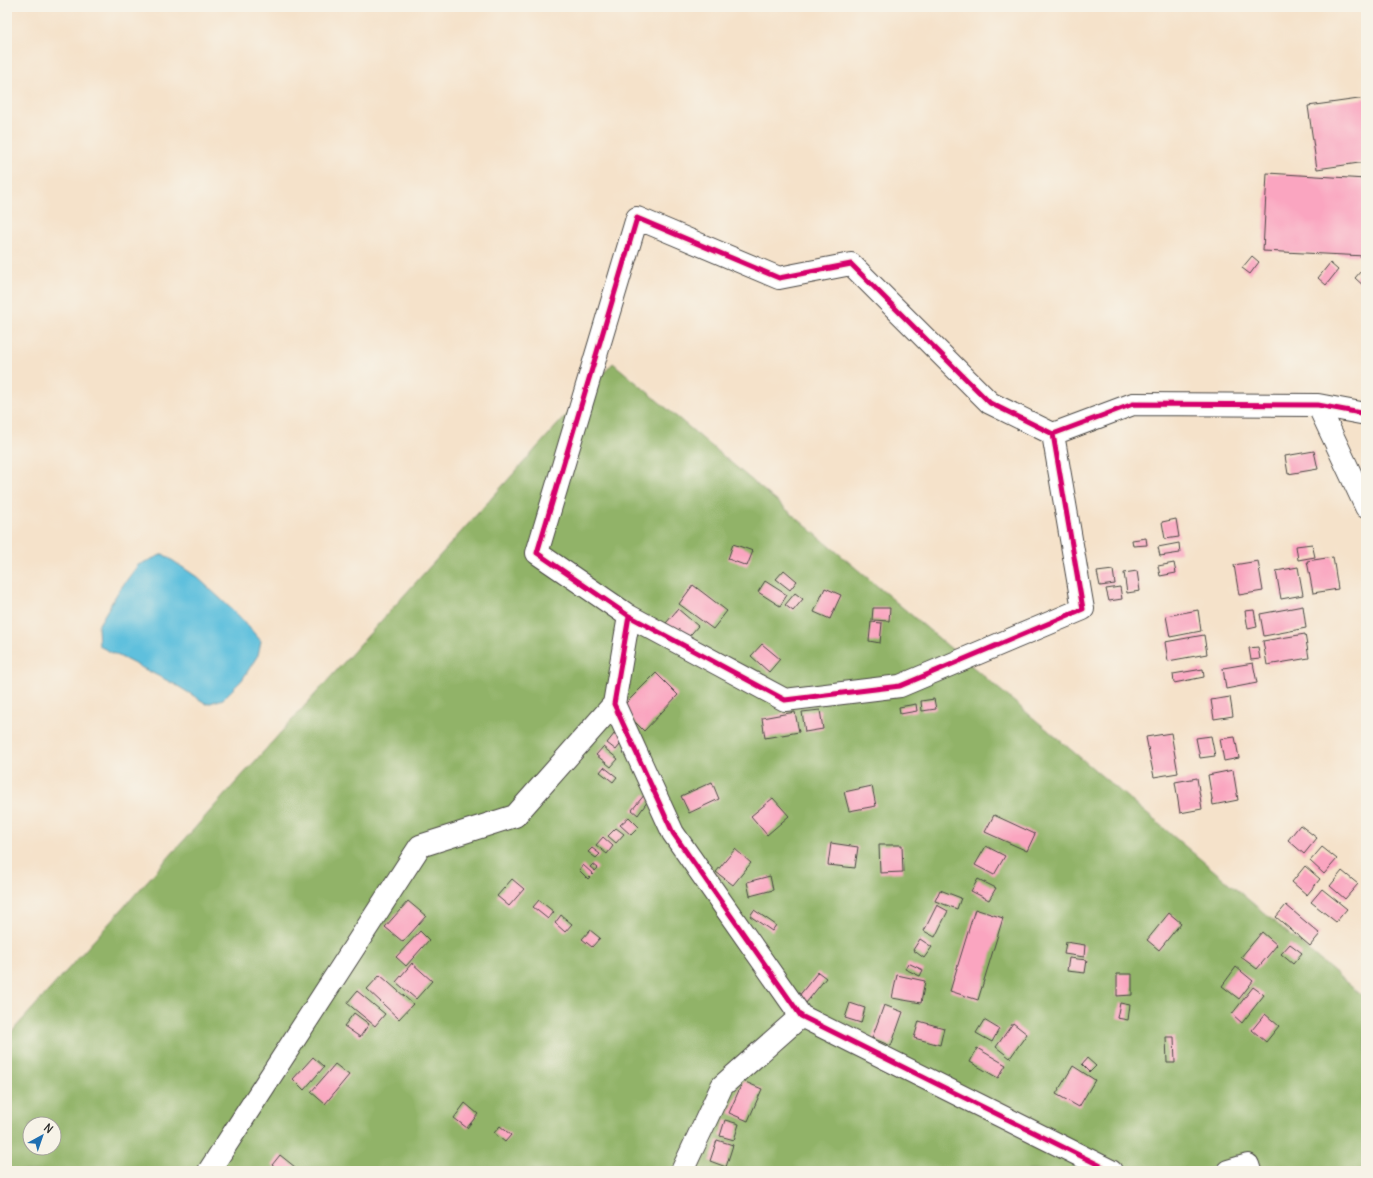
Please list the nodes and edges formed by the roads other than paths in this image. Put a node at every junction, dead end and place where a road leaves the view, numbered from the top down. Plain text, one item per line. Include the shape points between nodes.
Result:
1 (1318, 405) junction
2 (1366, 414) edge
3 (1053, 434) junction
4 (1366, 507) edge
5 (629, 616) junction
6 (614, 704) junction
7 (801, 1016) junction
8 (209, 1171) edge
9 (682, 1171) edge
10 (1111, 1171) edge
11 (1228, 1171) edge
12 (1250, 1171) edge

1 - 2 street
1 - 3 street via 1133,404
1 - 4 street
3 - 5 street via 1083,609 900,686 785,700
3 - 5 street via 990,403 851,264 779,278 637,218 537,553
5 - 6 street
6 - 7 street via 673,833
6 - 8 street via 515,816 420,846
7 - 9 street via 722,1086
7 - 10 street
11 - 12 street via 1248,1165

